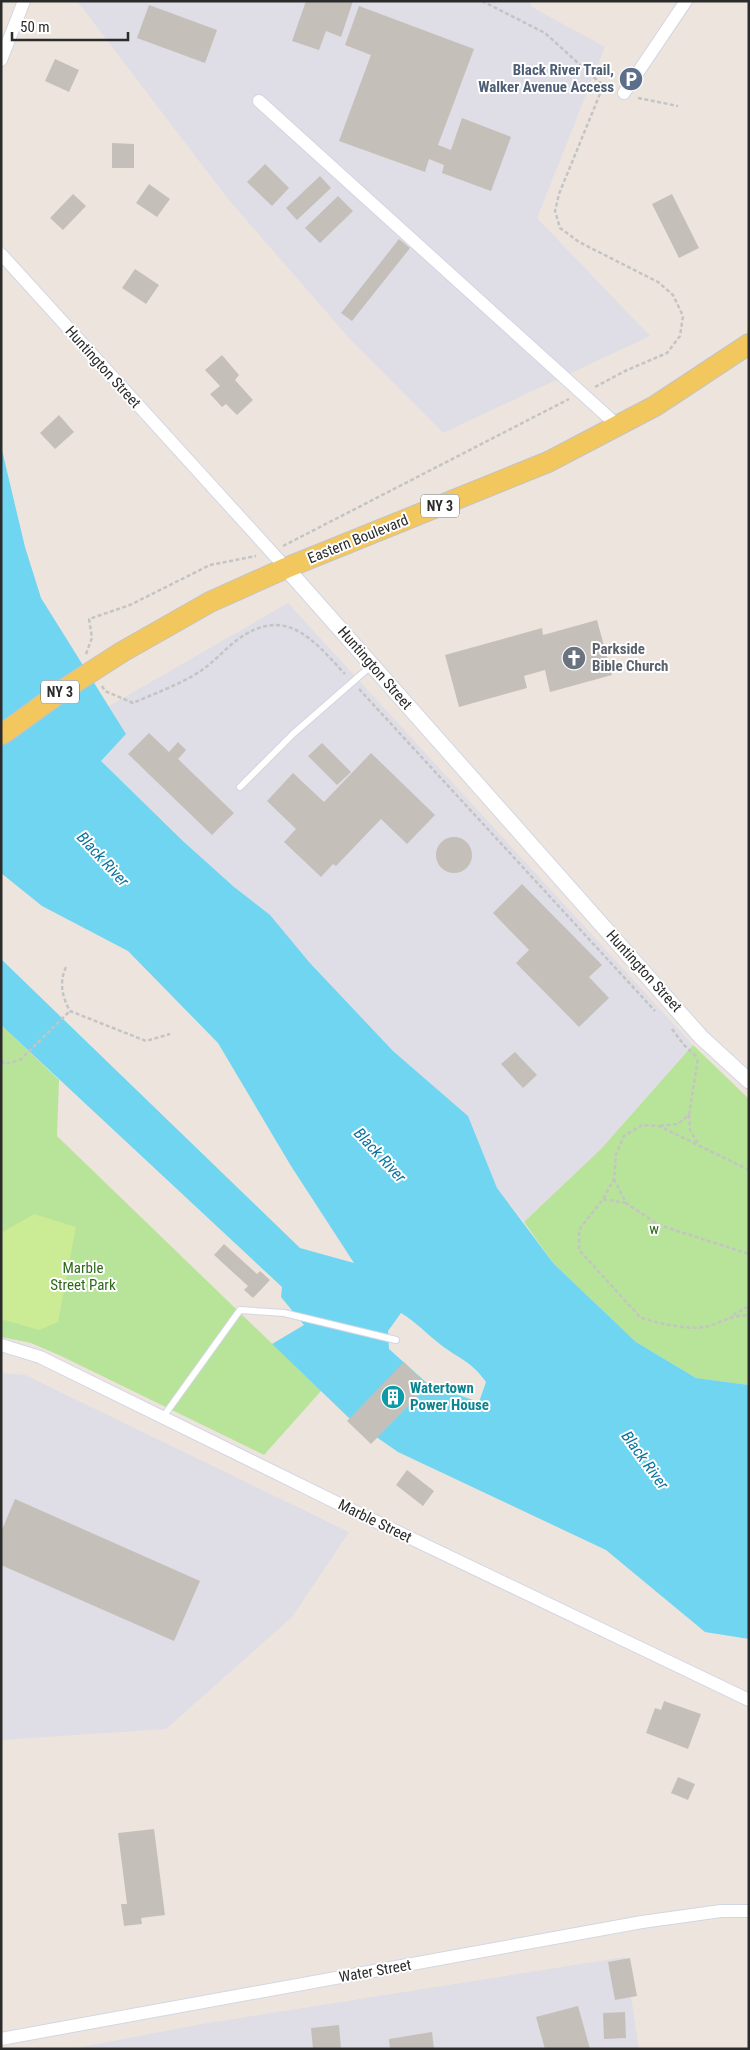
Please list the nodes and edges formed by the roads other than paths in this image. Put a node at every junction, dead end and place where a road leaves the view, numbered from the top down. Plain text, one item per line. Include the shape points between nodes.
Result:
1 (24, 1) edge
2 (686, 1) edge
3 (1, 60) edge
4 (624, 93) road end
5 (259, 101) dead end
6 (1, 254) edge
7 (749, 344) edge
8 (618, 426) junction
9 (286, 568) junction
10 (372, 665) junction
11 (1, 735) edge
12 (240, 787) dead end
13 (749, 1081) edge
14 (396, 1340) dead end
15 (1, 1345) edge
16 (163, 1417) junction
17 (749, 1700) edge
18 (749, 1911) edge
19 (1, 2039) edge

1 - 3 street
2 - 4 street
5 - 8 street
6 - 9 street, Huntington Street
7 - 8 main road, Eastern Boulevard / NY 3 via 663,401
8 - 9 main road, Eastern Boulevard / NY 3 via 548,462
9 - 10 street, Huntington Street
9 - 11 main road, Eastern Boulevard / NY 3, bridge via 210,602 122,652
10 - 12 lane via 293,734
10 - 13 street, Huntington Street via 702,1037
14 - 16 lane via 284,1313 240,1310
15 - 16 street, Marble Street via 40,1358
16 - 17 street, Marble Street
18 - 19 street, Water Street via 720,1911 642,1922

